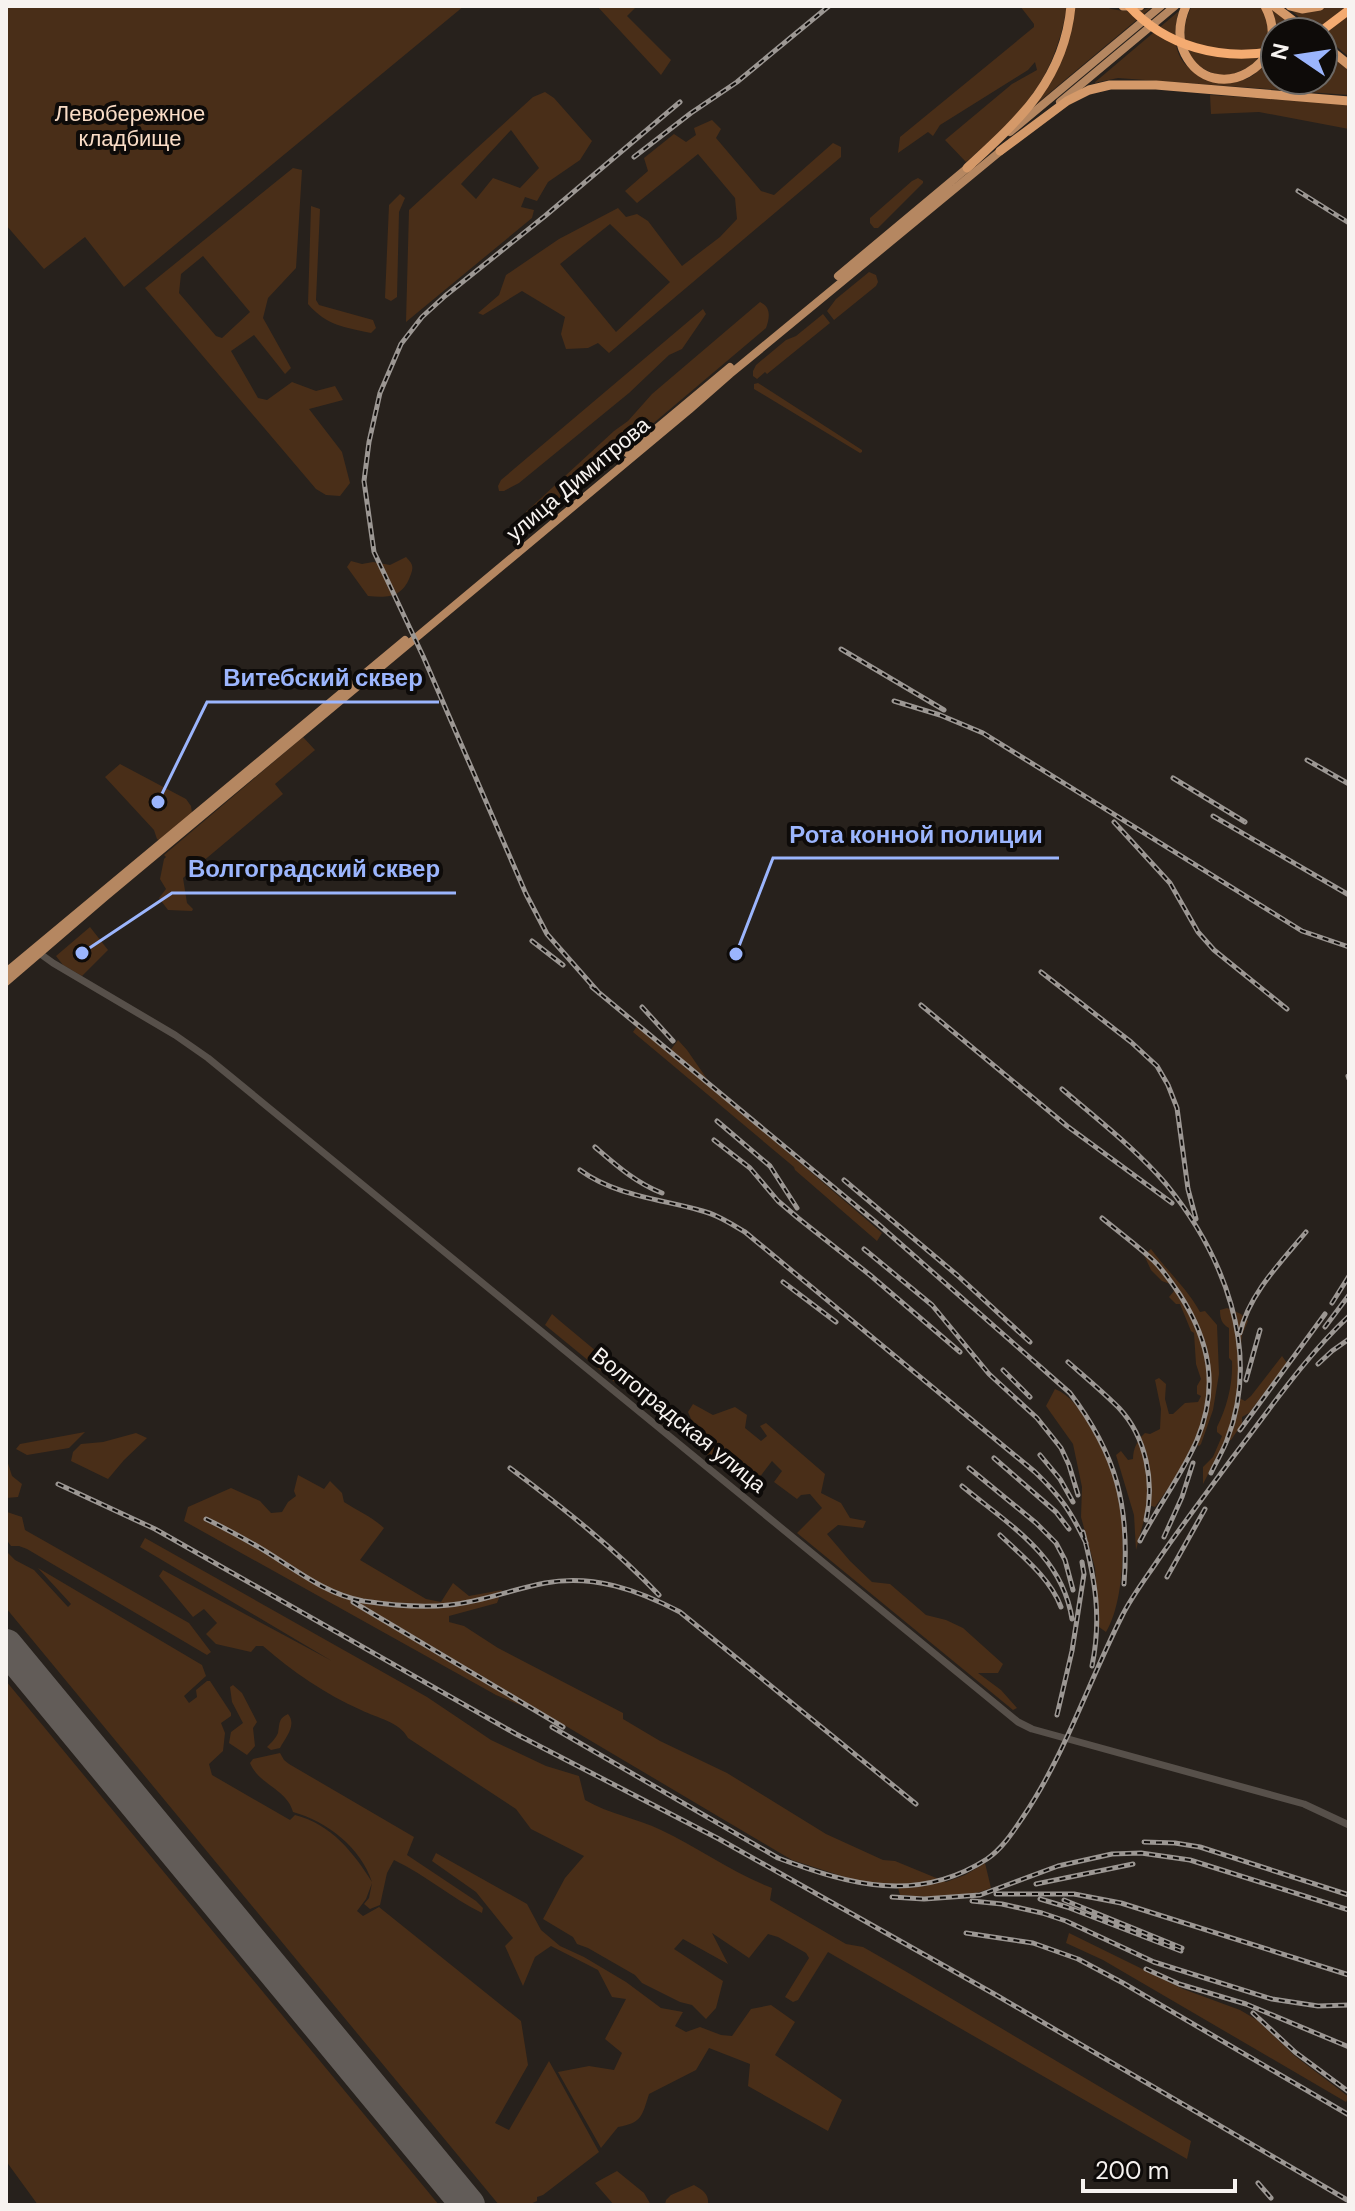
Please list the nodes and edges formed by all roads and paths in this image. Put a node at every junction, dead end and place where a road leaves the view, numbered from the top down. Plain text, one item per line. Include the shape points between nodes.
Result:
1 (1071, 6) edge
2 (1126, 6) edge
3 (1140, 6) edge
4 (1161, 6) edge
5 (1175, 6) edge
6 (1186, 6) edge
7 (1265, 6) edge
8 (1290, 6) edge
9 (1320, 6) edge
10 (1259, 53) edge
11 (1349, 101) edge
12 (1000, 151) junction
13 (967, 168) junction
14 (305, 727) junction
15 (36, 951) junction
16 (6, 972) edge
17 (6, 982) edge
18 (1349, 1825) edge

1 - 13 highway via 1064,43 1045,85 1015,123
2 - 3 highway
2 - 10 highway via 1169,37 1196,48 1234,55
4 - 13 main road, улица Димитрова
5 - 12 main road, улица Димитрова
6 - 7 highway via 1179,37 1187,58 1204,74 1228,79 1249,73 1265,58 1273,31
8 - 9 highway
11 - 12 highway via 1110,85 1067,101
12 - 14 main road, улица Димитрова
13 - 14 main road, улица Димитрова
14 - 15 main road, улица Димитрова
15 - 16 main road, улица Димитрова
15 - 17 main road, улица Димитрова
15 - 18 main road, Волгоградская улица via 208,1058 1018,1722 1304,1804

